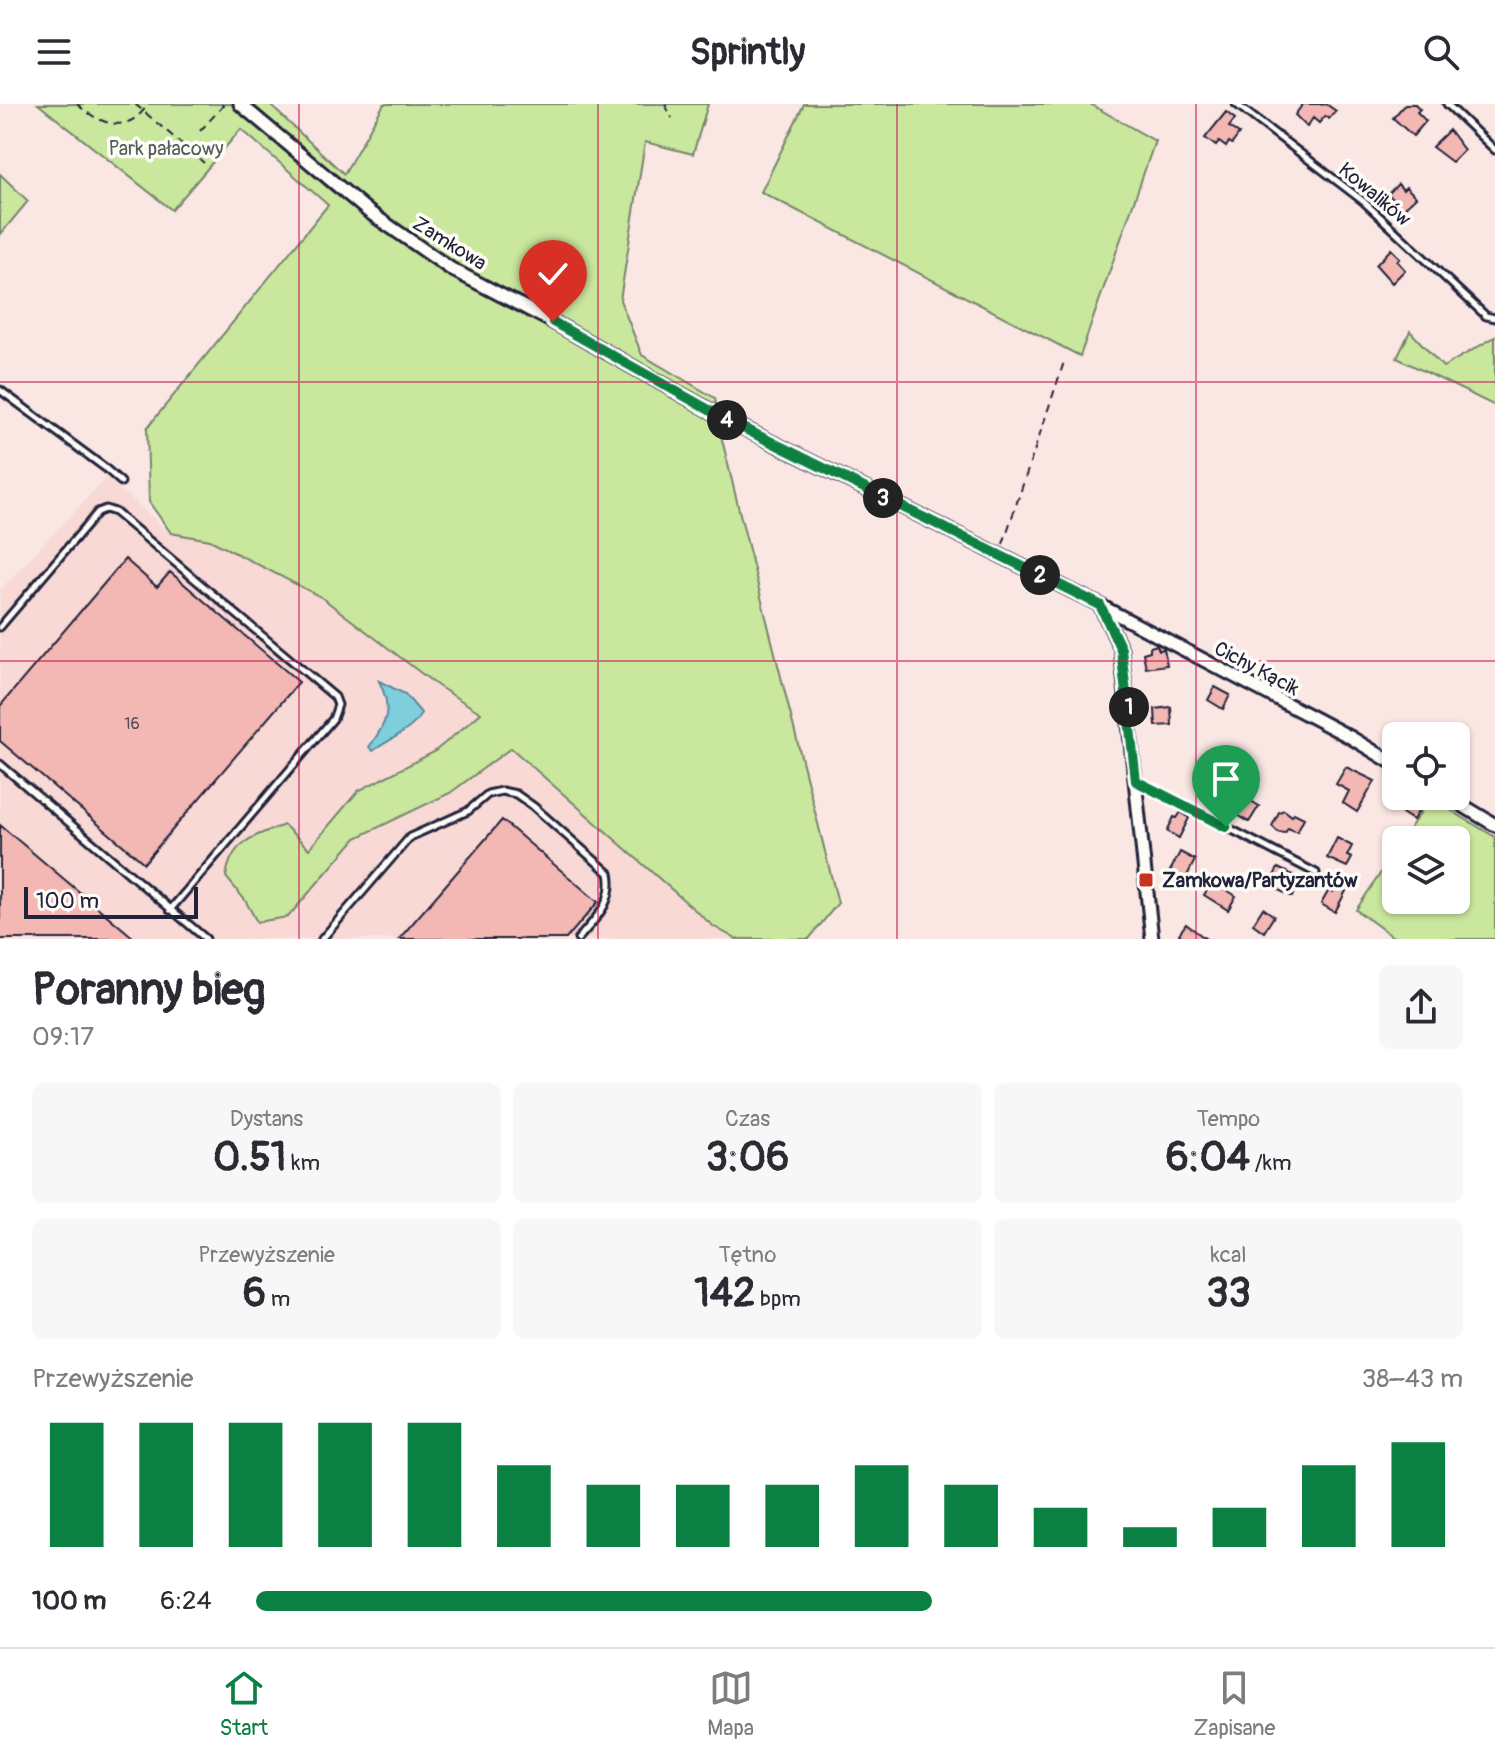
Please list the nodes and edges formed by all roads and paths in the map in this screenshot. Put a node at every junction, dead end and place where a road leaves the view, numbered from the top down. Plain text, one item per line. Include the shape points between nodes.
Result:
1 (77, 104) edge
2 (135, 104) edge
3 (148, 104) edge
4 (221, 104) edge
5 (240, 104) edge
6 (665, 104) edge
7 (1236, 104) edge
8 (1447, 104) edge
9 (143, 111) junction
10 (672, 118) dead end
11 (200, 131) dead end
12 (1495, 150) edge
13 (204, 163) dead end
14 (1495, 318) edge
15 (1065, 359) dead end
16 (0, 390) edge
17 (121, 482) dead end
18 (999, 555) junction
19 (1100, 605) junction
20 (0, 627) edge
21 (1382, 756) edge
22 (0, 764) edge
23 (1136, 781) junction
24 (1470, 810) edge
25 (1495, 825) edge
26 (1316, 873) dead end
27 (170, 910) junction
28 (206, 939) edge
29 (322, 939) edge
30 (578, 939) edge
31 (1152, 939) edge

1 - 9 path via 94,120 113,124
2 - 9 path
3 - 9 path
4 - 11 path
5 - 18 street, Zamkowa via 369,212 451,269 727,420
6 - 10 path
7 - 14 lane, Kowalików via 1363,201 1486,316
8 - 12 lane
9 - 13 path
15 - 18 path
16 - 17 lane
18 - 19 street, Zamkowa
19 - 21 street, Cichy Kącik
19 - 23 street via 1121,649
20 - 27 lane via 106,509 335,697 333,719
22 - 27 lane
23 - 26 lane
23 - 31 street
24 - 25 street
27 - 28 lane
29 - 30 lane via 410,837 502,791 533,806 609,873 606,904

